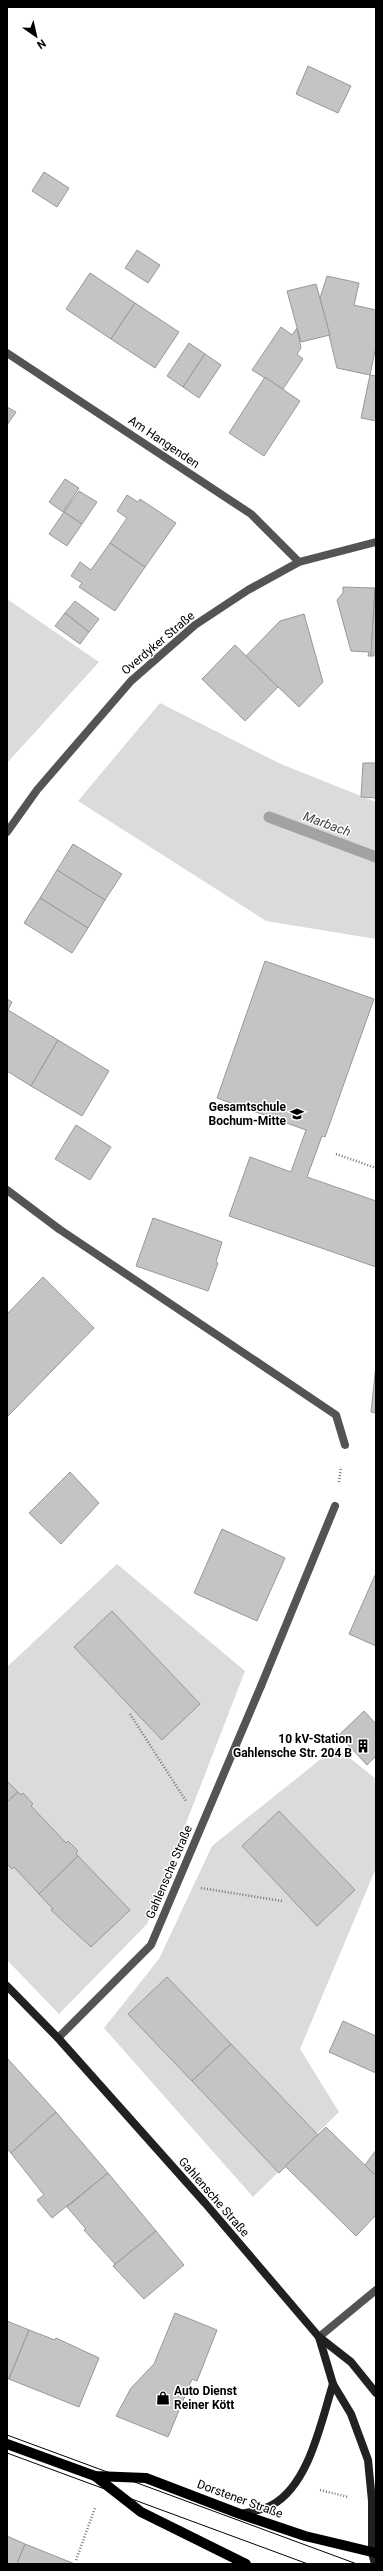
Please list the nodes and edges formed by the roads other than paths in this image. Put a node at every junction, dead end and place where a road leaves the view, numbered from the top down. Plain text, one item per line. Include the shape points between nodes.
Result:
1 (7, 353) edge
2 (376, 542) edge
3 (299, 562) junction
4 (7, 832) edge
5 (7, 1190) edge
6 (345, 1445) road end
7 (335, 1506) road end
8 (7, 1986) edge
9 (58, 2038) junction
10 (376, 2290) edge
11 (319, 2337) junction
12 (333, 2384) junction
13 (376, 2393) edge
14 (7, 2444) edge
15 (95, 2476) junction
16 (240, 2514) junction
17 (374, 2553) edge
18 (246, 2564) edge
19 (375, 2564) edge

1 - 3 street, Am Hangenden via 251,514
2 - 3 street, Overdyker Straße
3 - 4 street, Overdyker Straße via 248,590 195,625 145,667 37,790
5 - 6 street via 59,1229 336,1415
7 - 9 street, Gahlensche Straße via 151,1945
8 - 9 street, Gahlensche Straße
9 - 11 street, Gahlensche Straße
10 - 11 street
11 - 12 street, Gahlensche Straße
11 - 13 street, Gahlensche Straße via 351,2362
12 - 16 street via 312,2452 290,2493 272,2506
12 - 17 street, Gahlensche Straße via 351,2414 368,2460
14 - 15 main road, Dorstener Straße
15 - 16 main road, Dorstener Straße via 146,2478
15 - 18 main road, Dorstener Straße via 141,2512
16 - 17 main road, Dorstener Straße via 305,2536
17 - 19 street, Gahlensche Straße

